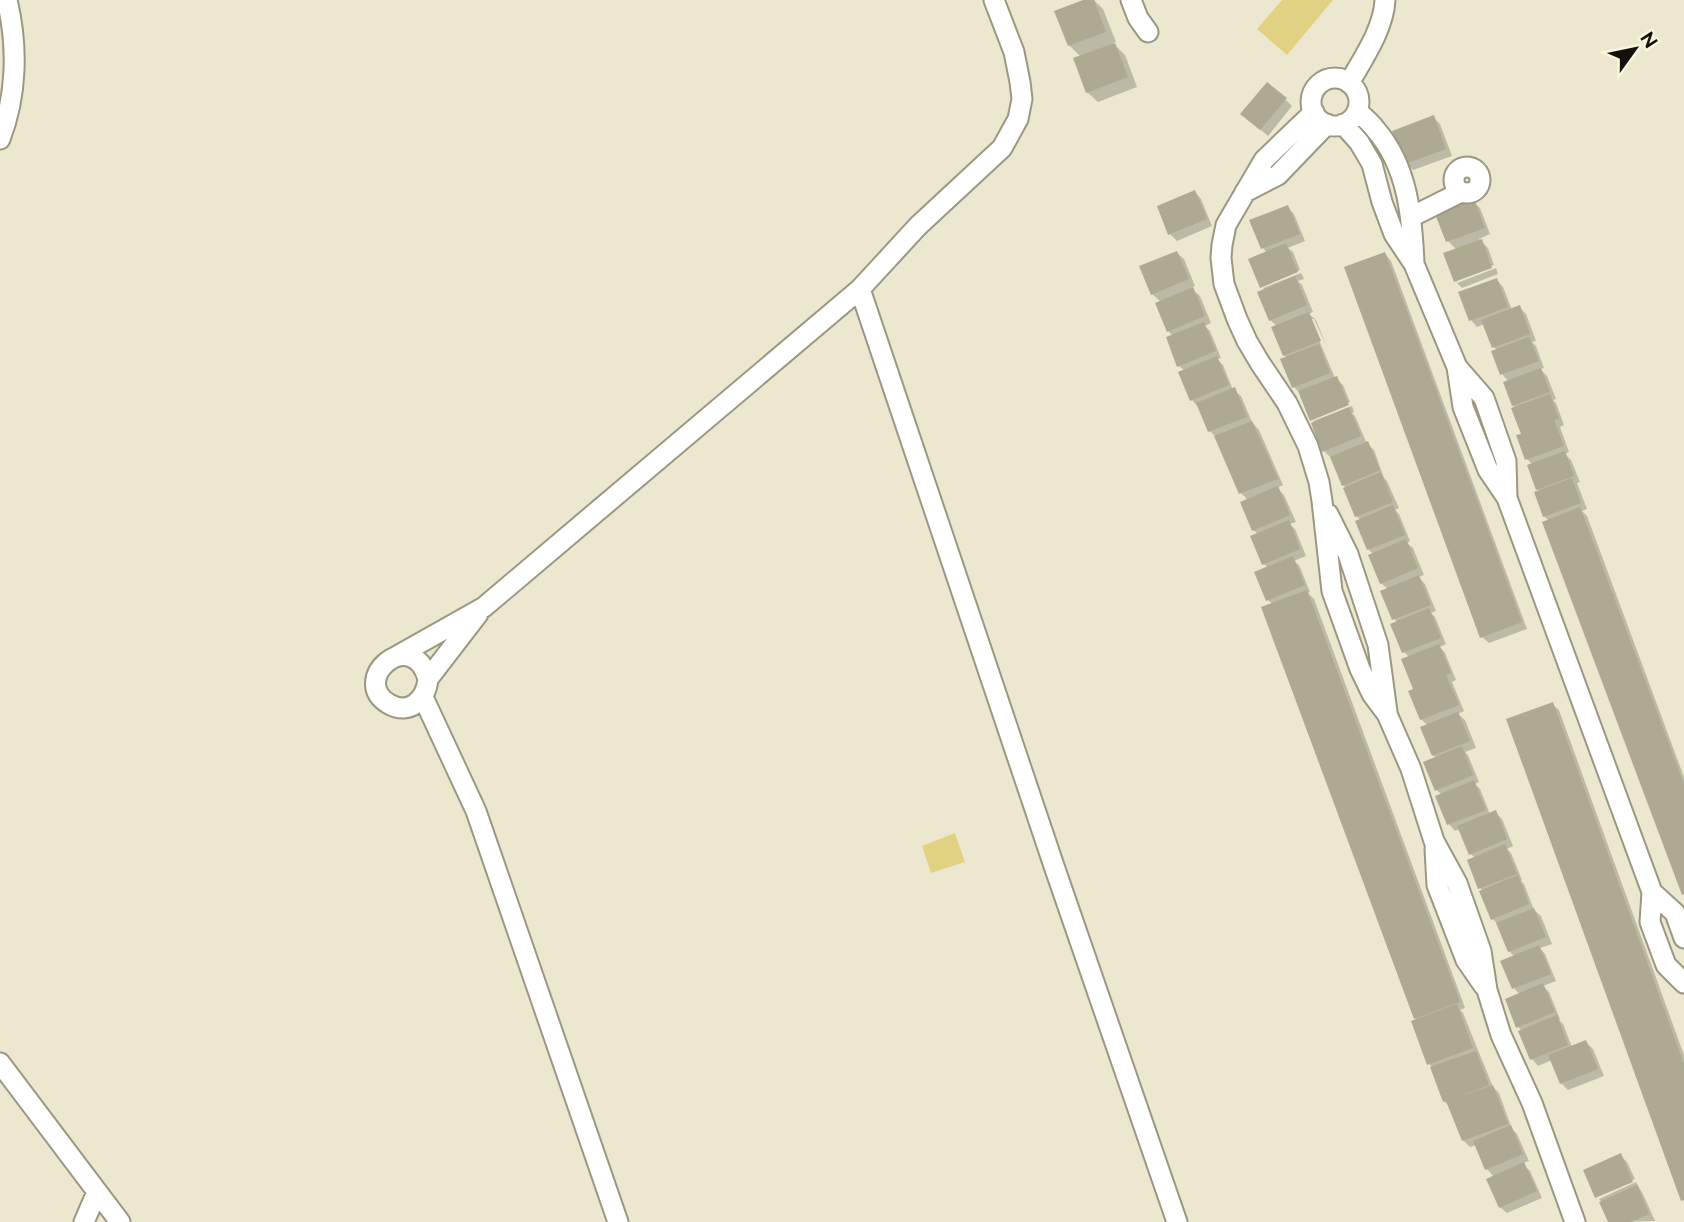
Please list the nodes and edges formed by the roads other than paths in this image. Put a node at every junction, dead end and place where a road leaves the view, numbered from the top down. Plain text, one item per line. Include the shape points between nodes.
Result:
1 (7, 0) edge
2 (994, 0) edge
3 (1131, 0) edge
4 (1385, 0) edge
5 (1149, 32) dead end
6 (1349, 83) junction
7 (1335, 118) junction
8 (0, 139) edge
9 (1461, 192) dead end
10 (1412, 217) junction
11 (1414, 264) junction
12 (860, 289) junction
13 (1322, 501) junction
14 (484, 607) junction
15 (397, 656) junction
16 (425, 688) junction
17 (1387, 714) junction
18 (1652, 892) junction
19 (1684, 938) edge
20 (1684, 983) edge
21 (0, 1063) edge
22 (97, 1192) junction
23 (84, 1222) edge
24 (120, 1222) edge
25 (618, 1222) edge
26 (1177, 1222) edge
27 (1575, 1222) edge

1 - 8 street via 15,65
2 - 12 street via 1014,52 1022,99 1018,119 1002,148 918,226
3 - 5 street
4 - 6 street via 1376,35
6 - 7 street via 1358,95
6 - 7 street via 1327,79 1312,96 1311,104
7 - 10 street via 1376,130 1403,182
7 - 11 street via 1366,153 1394,234
7 - 13 street via 1278,175 1244,193 1226,225 1221,258 1224,284 1237,319 1298,424
9 - 10 street
10 - 11 street
11 - 18 street via 1457,368 1463,407 1488,470 1507,498
12 - 14 street
12 - 26 street
13 - 17 street via 1348,554 1378,645
13 - 17 street via 1332,591 1360,669
14 - 15 street
14 - 16 street
15 - 16 street via 420,663
15 - 16 street via 377,677 378,692 388,704 411,706
16 - 25 street via 476,811
17 - 27 street via 1434,841 1437,885 1466,960 1487,990
18 - 19 street via 1675,913
18 - 20 street via 1650,922 1666,965
21 - 22 street
22 - 23 street
22 - 24 street

